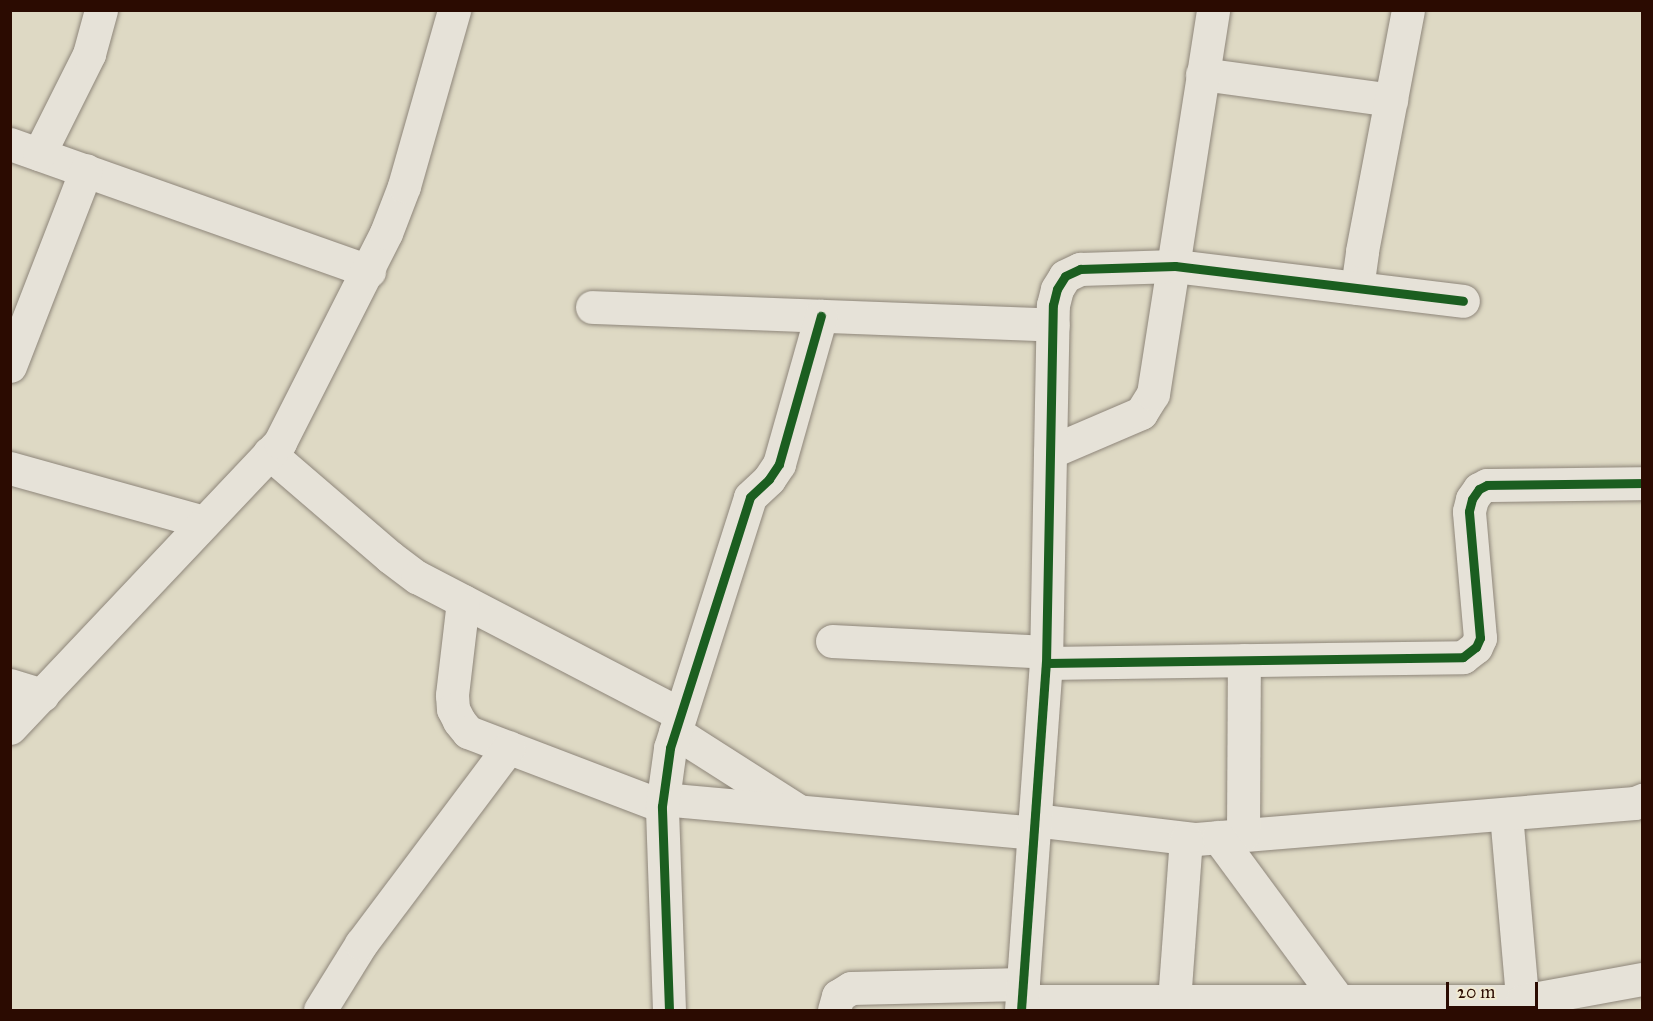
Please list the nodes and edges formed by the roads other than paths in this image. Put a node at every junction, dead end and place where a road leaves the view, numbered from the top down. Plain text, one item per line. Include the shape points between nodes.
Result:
1 (101, 10) edge
2 (454, 10) edge
3 (1213, 10) edge
4 (1408, 10) edge
5 (1202, 74) junction
6 (1391, 100) junction
7 (25, 149) edge
8 (86, 170) junction
9 (1175, 258) junction
10 (369, 271) junction
11 (1359, 272) junction
12 (1463, 301) dead end
13 (592, 307) dead end
14 (821, 316) junction
15 (1053, 325) junction
16 (10, 366) edge
17 (1050, 452) junction
18 (269, 453) junction
19 (10, 468) edge
20 (1642, 483) edge
21 (203, 522) junction
22 (462, 601) junction
23 (832, 641) dead end
24 (1047, 657) junction
25 (1244, 660) junction
26 (10, 685) edge
27 (42, 695) junction
28 (678, 723) junction
29 (10, 728) edge
30 (509, 747) junction
31 (1642, 800) edge
32 (662, 802) junction
33 (800, 812) junction
34 (1506, 814) junction
35 (1033, 827) junction
36 (1231, 836) junction
37 (1186, 839) junction
38 (1642, 979) edge
39 (1022, 999) edge
40 (1192, 1004) edge
41 (1350, 1004) edge
42 (1522, 1006) edge
43 (320, 1011) edge
44 (669, 1011) edge
45 (834, 1011) edge

1 - 7 street via 89,54
2 - 10 street via 404,186
3 - 5 street
4 - 6 street
5 - 6 street
5 - 9 street
6 - 11 street
7 - 8 street
8 - 10 street
8 - 16 street
9 - 11 street
9 - 15 street via 1080,269 1065,276 1057,289
9 - 17 street via 1153,394 1148,404 1131,418
10 - 18 street via 279,442
11 - 12 street
13 - 14 street
14 - 15 street
14 - 28 street via 779,464 750,497
15 - 17 street
17 - 24 street
18 - 21 street
18 - 22 street via 390,557
19 - 21 street
20 - 25 street via 1487,485 1479,489 1469,511 1480,638 1471,653 1463,657
21 - 27 street
22 - 28 street
22 - 30 street via 453,709 468,732
23 - 24 street
24 - 25 street
24 - 35 street
25 - 36 street
26 - 27 street
27 - 29 street
28 - 32 street
28 - 33 street
30 - 32 street
30 - 43 street via 362,944
31 - 34 street
32 - 33 street
32 - 44 street
33 - 35 street
34 - 36 street
34 - 42 street
35 - 37 street
35 - 39 street
36 - 37 street
36 - 41 street
37 - 40 street
38 - 42 street
39 - 40 street
39 - 45 street via 851,988 838,996
40 - 41 street
41 - 42 street

